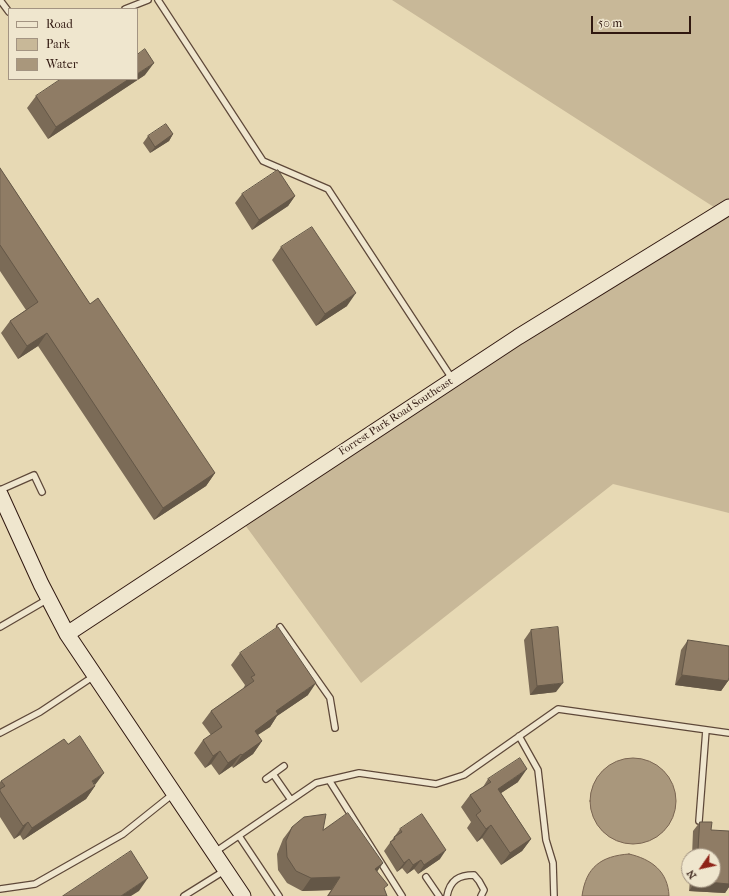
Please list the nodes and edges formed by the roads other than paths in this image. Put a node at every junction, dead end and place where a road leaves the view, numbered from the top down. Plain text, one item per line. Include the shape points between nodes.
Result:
1 (0, 0) edge
2 (148, 0) edge
3 (158, 0) edge
4 (128, 8) edge
5 (8, 11) edge
6 (729, 206) edge
7 (453, 380) junction
8 (0, 490) edge
9 (42, 492) dead end
10 (0, 494) edge
11 (48, 598) junction
12 (0, 627) edge
13 (280, 627) edge
14 (67, 634) junction
15 (95, 676) junction
16 (335, 728) dead end
17 (706, 730) junction
18 (0, 733) edge
19 (729, 733) edge
20 (519, 736) junction
21 (284, 766) dead end
22 (273, 774) junction
23 (266, 779) dead end
24 (329, 780) junction
25 (174, 794) junction
26 (291, 800) junction
27 (699, 821) edge
28 (239, 836) junction
29 (213, 853) junction
30 (225, 871) junction
31 (426, 877) dead end
32 (0, 889) edge
33 (184, 896) edge
34 (243, 896) edge
35 (279, 896) edge
36 (402, 896) edge
37 (439, 896) edge
38 (447, 896) edge
39 (481, 896) edge
40 (554, 896) edge

1 - 5 lane
2 - 4 lane
3 - 7 lane via 263,161 328,189
6 - 7 street, Forrest Park Road Southeast
7 - 14 street, Forrest Park Road Southeast
8 - 9 lane via 34,475
10 - 11 street
11 - 12 lane
11 - 14 street
13 - 16 lane via 330,698
14 - 15 street
15 - 18 lane via 40,712
15 - 25 street
17 - 19 lane
17 - 20 lane via 558,709
17 - 27 lane
20 - 24 lane via 464,775 436,784 359,773
20 - 40 lane via 538,770 546,840 553,863
21 - 22 lane
22 - 23 lane
22 - 26 lane
24 - 26 lane via 316,783
24 - 36 lane
25 - 29 street
25 - 32 lane via 123,834 36,884
26 - 28 lane
28 - 29 lane
28 - 35 lane
29 - 30 street
30 - 33 lane
30 - 34 street
31 - 37 lane
38 - 39 lane via 452,882 464,875 474,875 484,890

